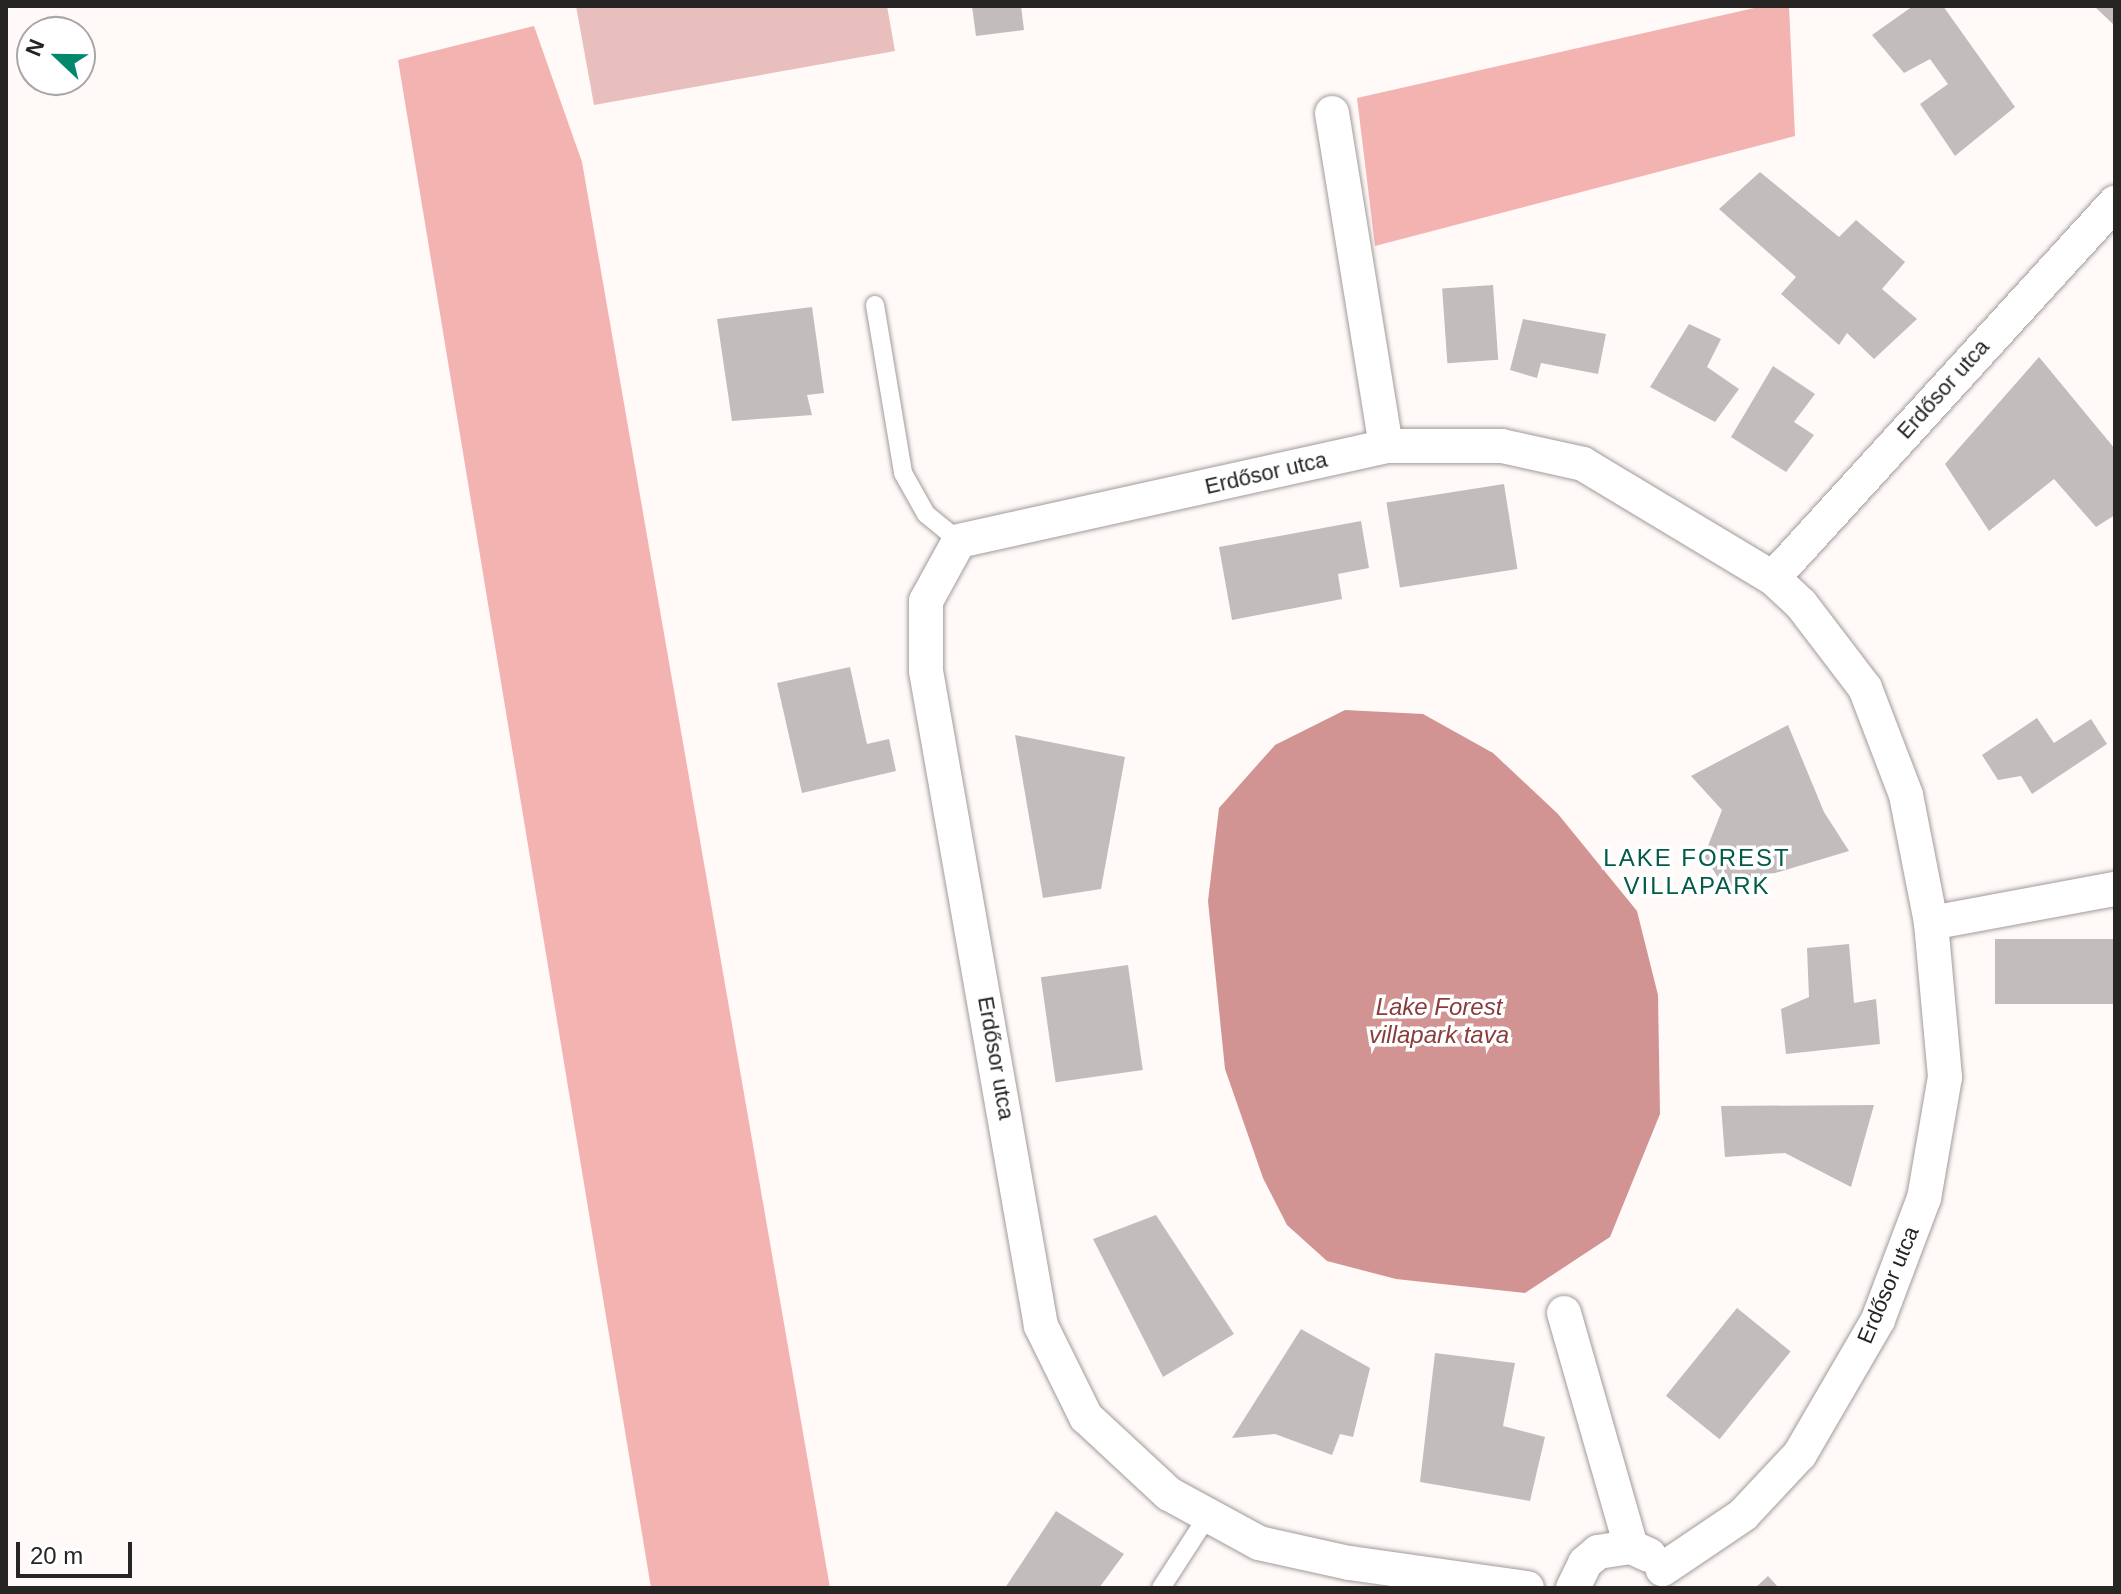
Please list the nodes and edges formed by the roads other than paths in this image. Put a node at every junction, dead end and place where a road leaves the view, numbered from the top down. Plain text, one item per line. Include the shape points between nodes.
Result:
1 (1332, 113) dead end
2 (2115, 203) edge
3 (875, 305) dead end
4 (1386, 446) junction
5 (959, 541) junction
6 (1773, 578) junction
7 (2115, 889) edge
8 (1931, 923) junction
9 (1564, 1313) dead end
10 (1207, 1517) junction
11 (1631, 1547) junction
12 (1667, 1578) edge
13 (1161, 1588) edge
14 (1527, 1588) edge
15 (1573, 1588) edge

1 - 4 street
2 - 6 street, Erdősor utca
3 - 5 lane via 903,473 926,514
4 - 5 street, Erdősor utca
4 - 6 street, Erdősor utca via 1502,446 1583,464
5 - 10 street, Erdősor utca via 926,601 926,671 1041,1326 1086,1417 1169,1494
6 - 8 street, Erdősor utca via 1801,604 1865,688 1906,795
7 - 8 street
8 - 12 street, Erdősor utca via 1945,1077 1924,1198 1878,1320 1800,1454 1743,1515
9 - 11 street
10 - 13 lane
10 - 14 street, Erdősor utca via 1259,1543 1349,1563
11 - 12 street, Erdősor utca
11 - 15 street via 1598,1552 1585,1563

